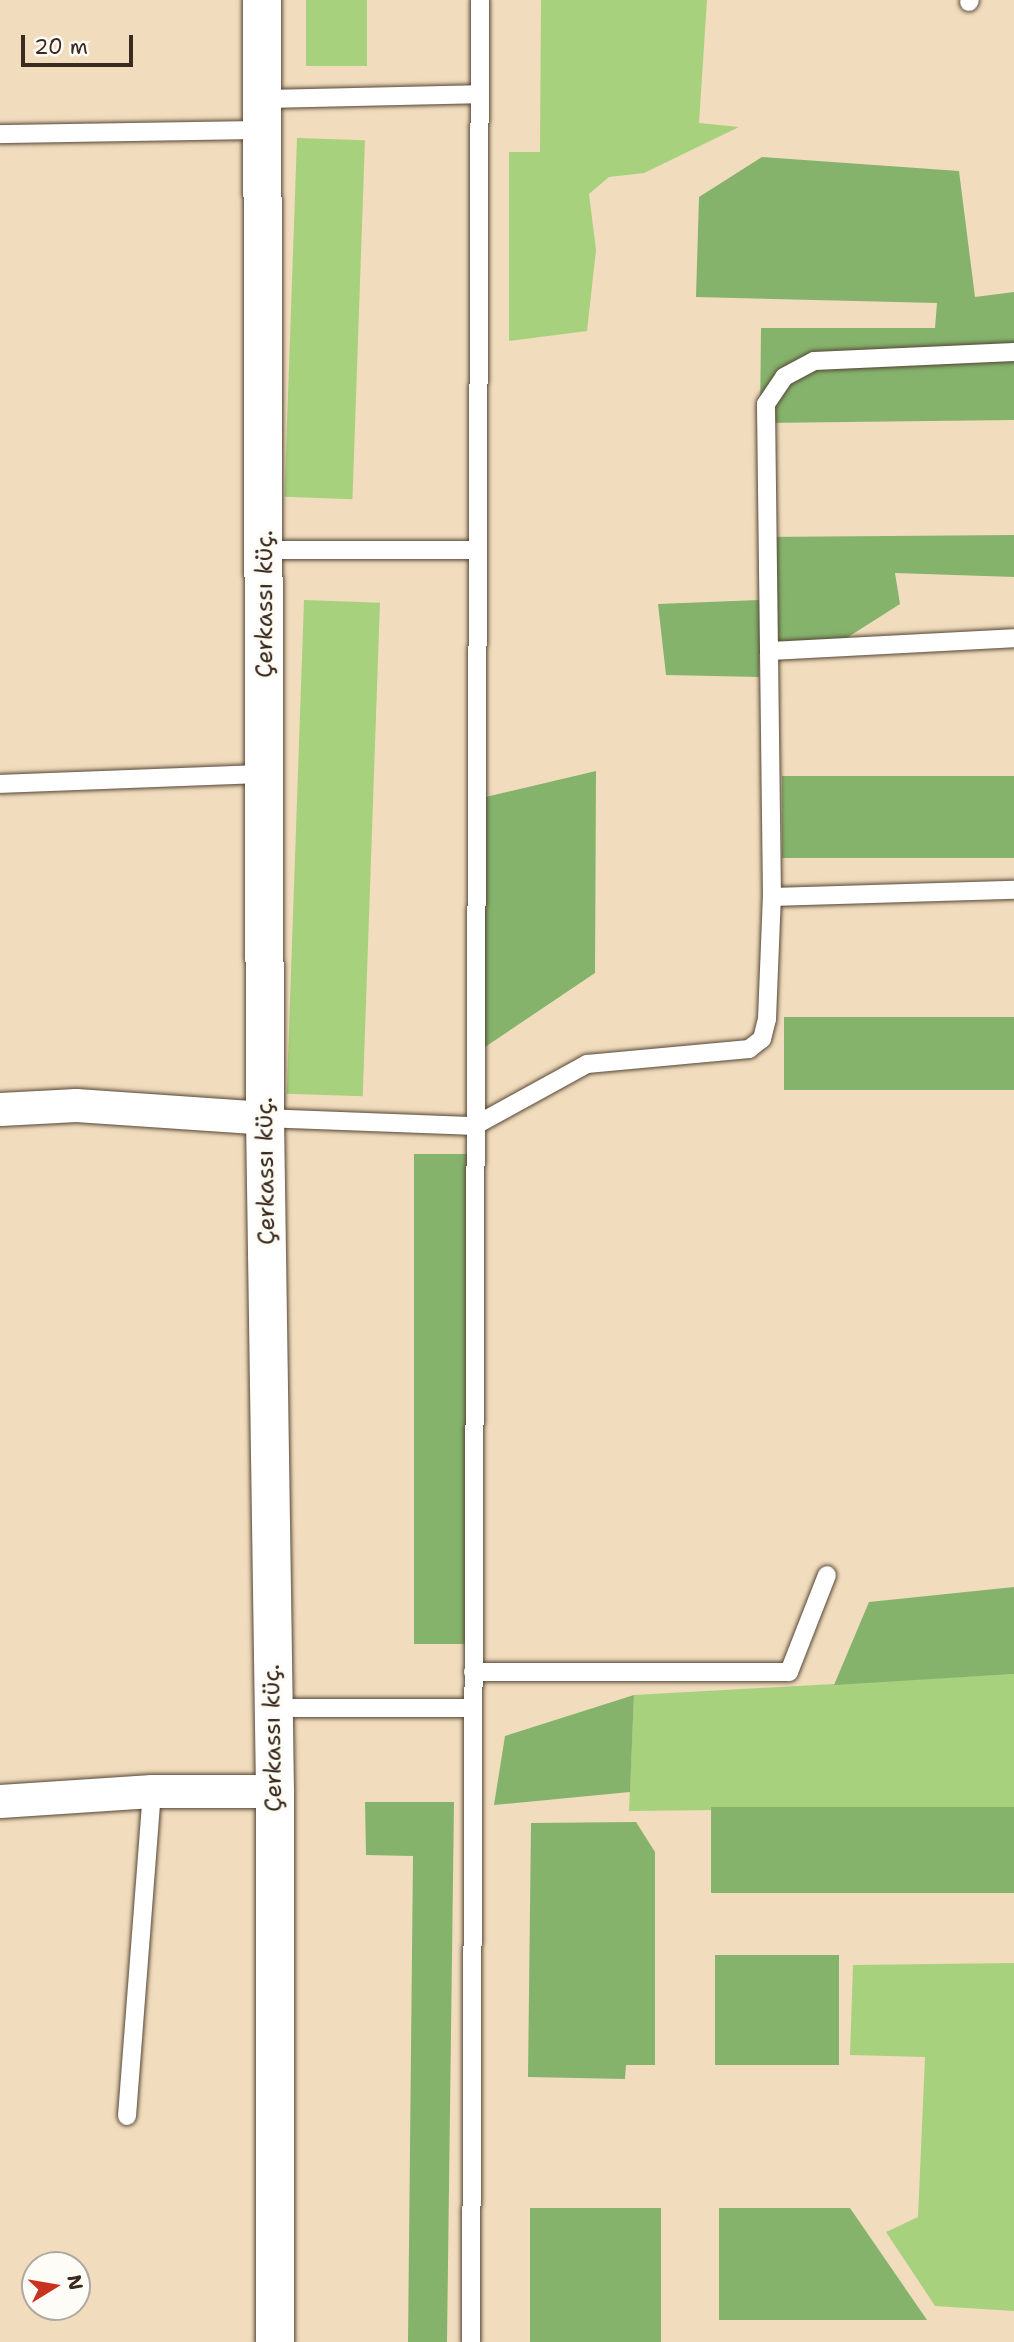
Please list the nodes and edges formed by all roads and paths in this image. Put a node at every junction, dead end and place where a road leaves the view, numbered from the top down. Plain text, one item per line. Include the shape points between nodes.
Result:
1 (262, 0) edge
2 (480, 0) edge
3 (479, 94) junction
4 (263, 114) junction
5 (0, 134) edge
6 (1014, 352) edge
7 (265, 550) junction
8 (477, 550) junction
9 (1014, 638) edge
10 (771, 651) junction
11 (265, 774) junction
12 (0, 783) edge
13 (1014, 890) edge
14 (772, 897) junction
15 (0, 1109) edge
16 (265, 1118) junction
17 (474, 1126) junction
18 (827, 1575) dead end
19 (473, 1672) junction
20 (273, 1708) junction
21 (473, 1708) junction
22 (152, 1791) junction
23 (275, 1791) junction
24 (0, 1801) edge
25 (127, 2116) dead end
26 (275, 2342) edge
27 (471, 2342) edge

1 - 4 street, Çerkassı küç.
2 - 3 lane
3 - 4 lane
3 - 8 lane
4 - 5 lane
4 - 7 street, Çerkassı küç.
6 - 10 lane via 814,361 783,377 766,404
7 - 8 lane
7 - 11 street, Çerkassı küç.
8 - 17 lane
9 - 10 lane
10 - 14 lane
11 - 12 lane
11 - 16 street, Çerkassı küç.
13 - 14 lane
14 - 17 lane via 762,1039 749,1049 587,1064
15 - 16 street via 76,1105
16 - 17 lane
16 - 20 street, Çerkassı küç.
17 - 19 lane
18 - 19 lane via 789,1672
19 - 21 lane
20 - 21 lane
20 - 23 street, Çerkassı küç.
21 - 27 lane
22 - 23 street
22 - 24 street
22 - 25 lane
23 - 26 street, Çerkassı küç.

